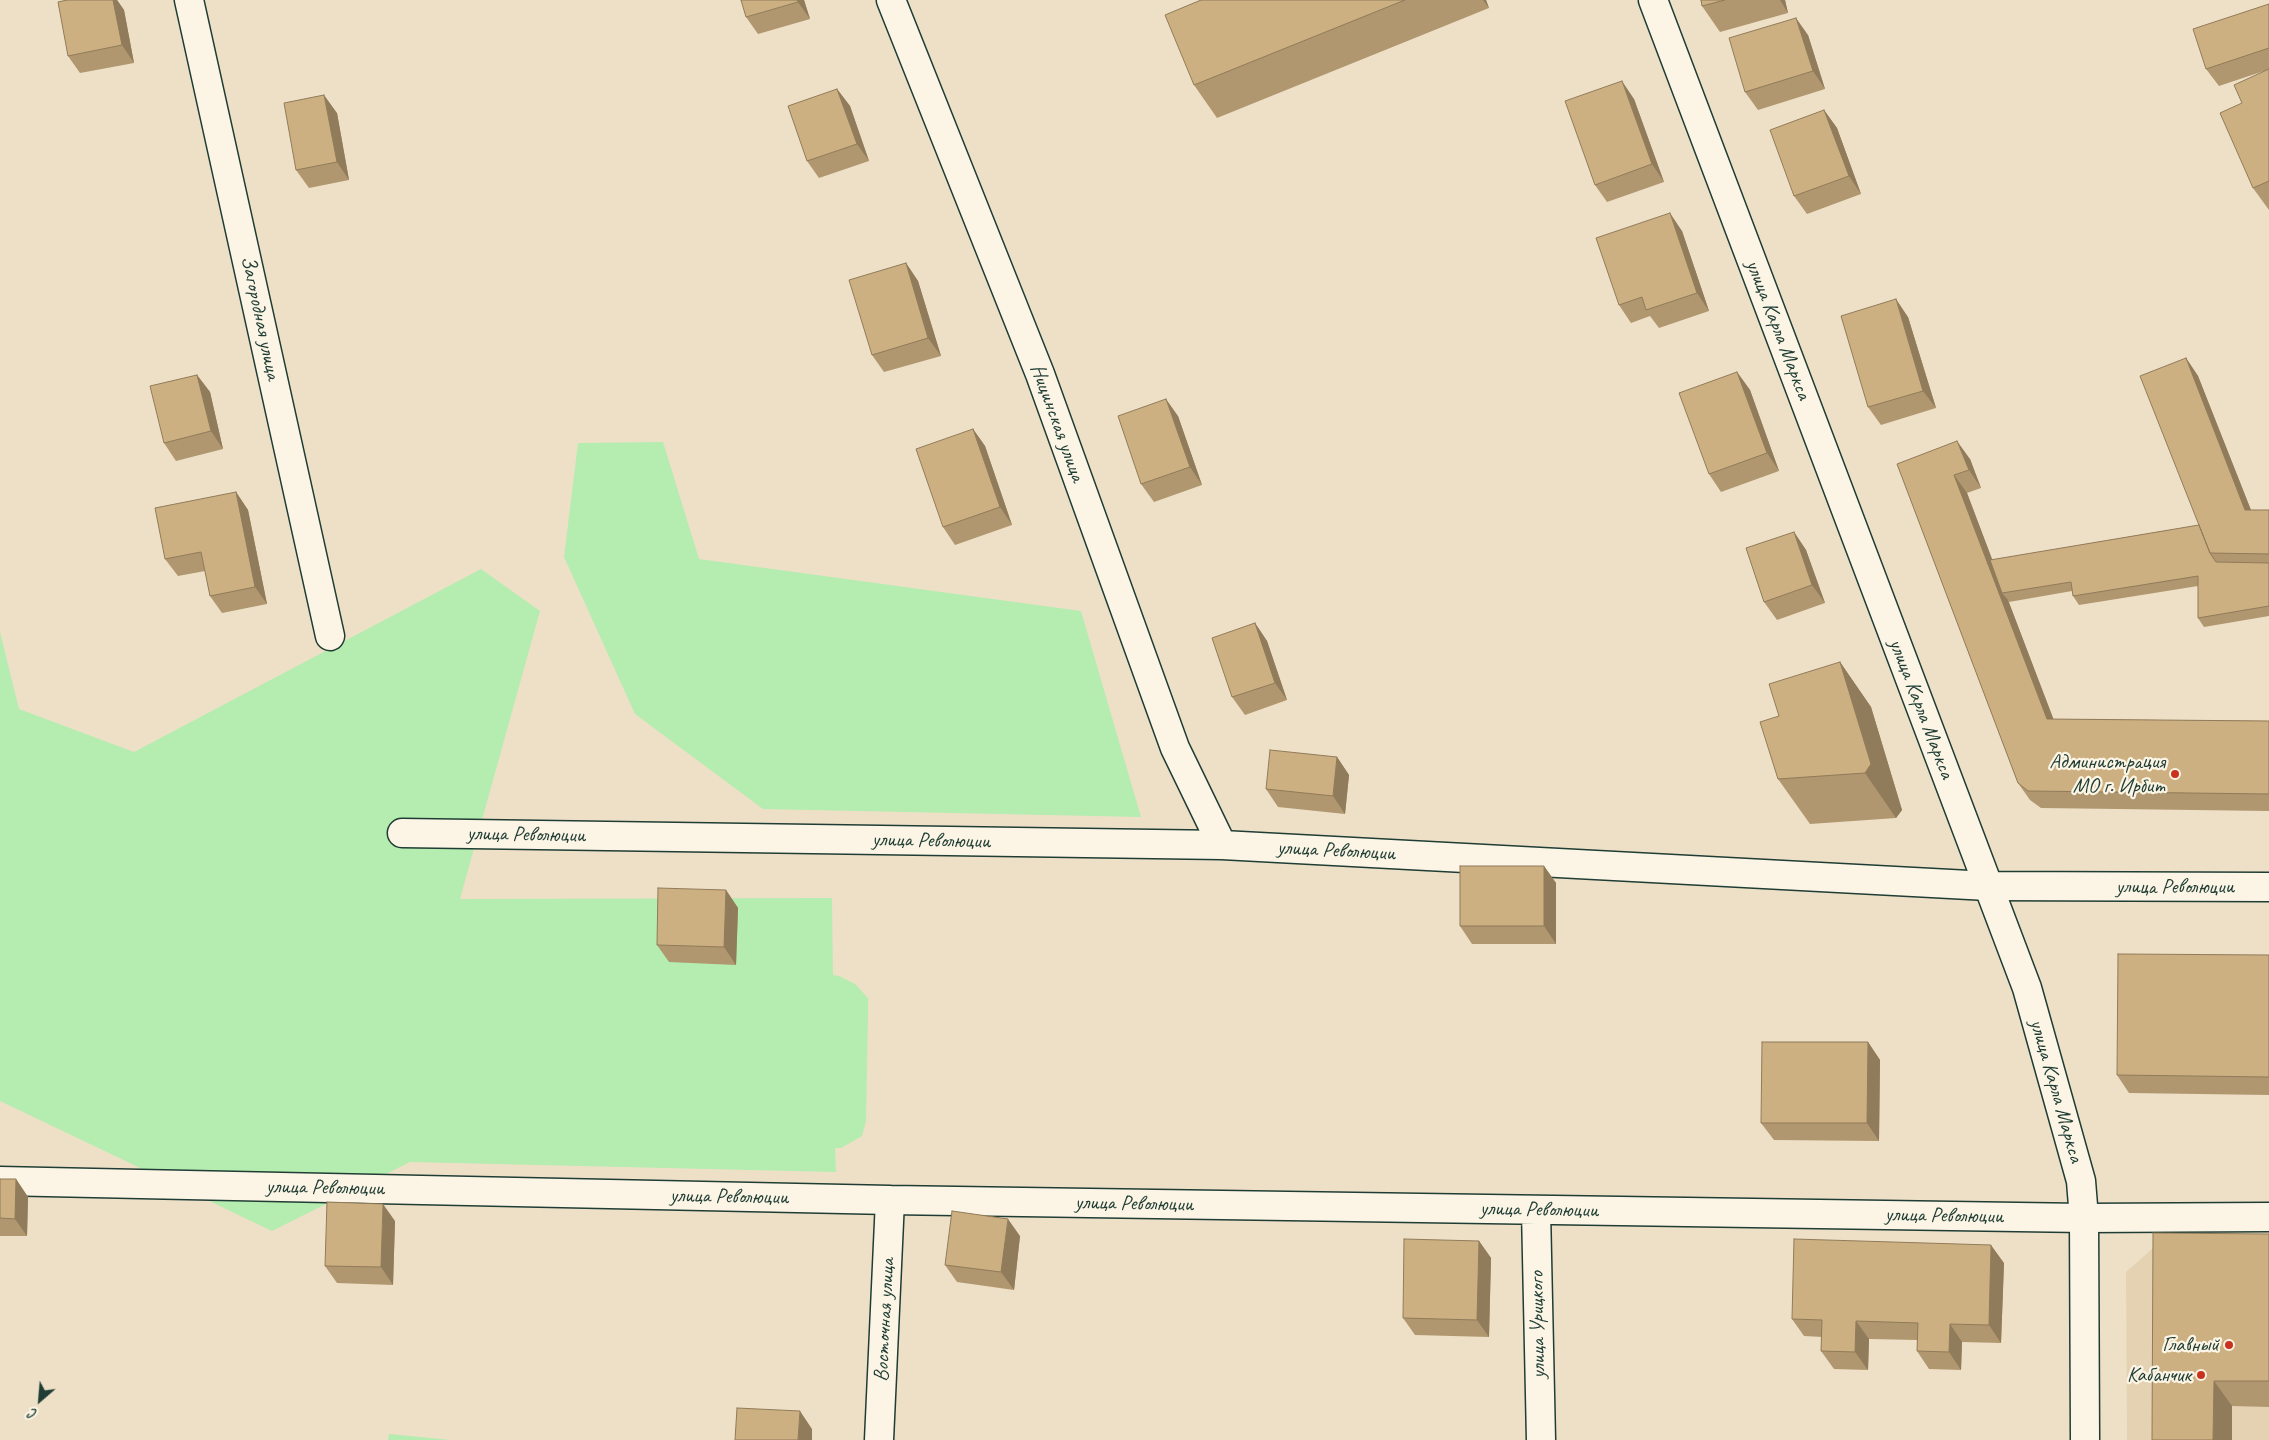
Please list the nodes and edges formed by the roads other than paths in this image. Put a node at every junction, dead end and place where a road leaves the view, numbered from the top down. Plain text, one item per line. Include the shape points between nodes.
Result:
1 (190, 0) edge
2 (891, 0) edge
3 (1653, 0) edge
4 (330, 636) dead end
5 (402, 833) dead end
6 (1222, 845) junction
7 (1988, 886) junction
8 (2269, 887) edge
9 (0, 1181) edge
10 (890, 1200) junction
11 (1536, 1210) junction
12 (2269, 1217) edge
13 (2084, 1218) junction
14 (879, 1440) edge
15 (1541, 1440) edge
16 (2085, 1440) edge

1 - 4 street, Загородная улица
2 - 6 street, Ницинская улица via 1040,374 1175,748
3 - 7 street, улица Карла Маркса
5 - 6 street, улица Революции
6 - 7 street, улица Революции
7 - 8 street, улица Революции
7 - 13 street, улица Карла Маркса via 2030,998 2081,1181
9 - 10 street, улица Революции
10 - 11 street, улица Революции
10 - 14 street, Восточная улица
11 - 13 street, улица Революции
11 - 15 street, улица Урицкого
12 - 13 street, улица Революции
13 - 16 street, улица Карла Маркса

